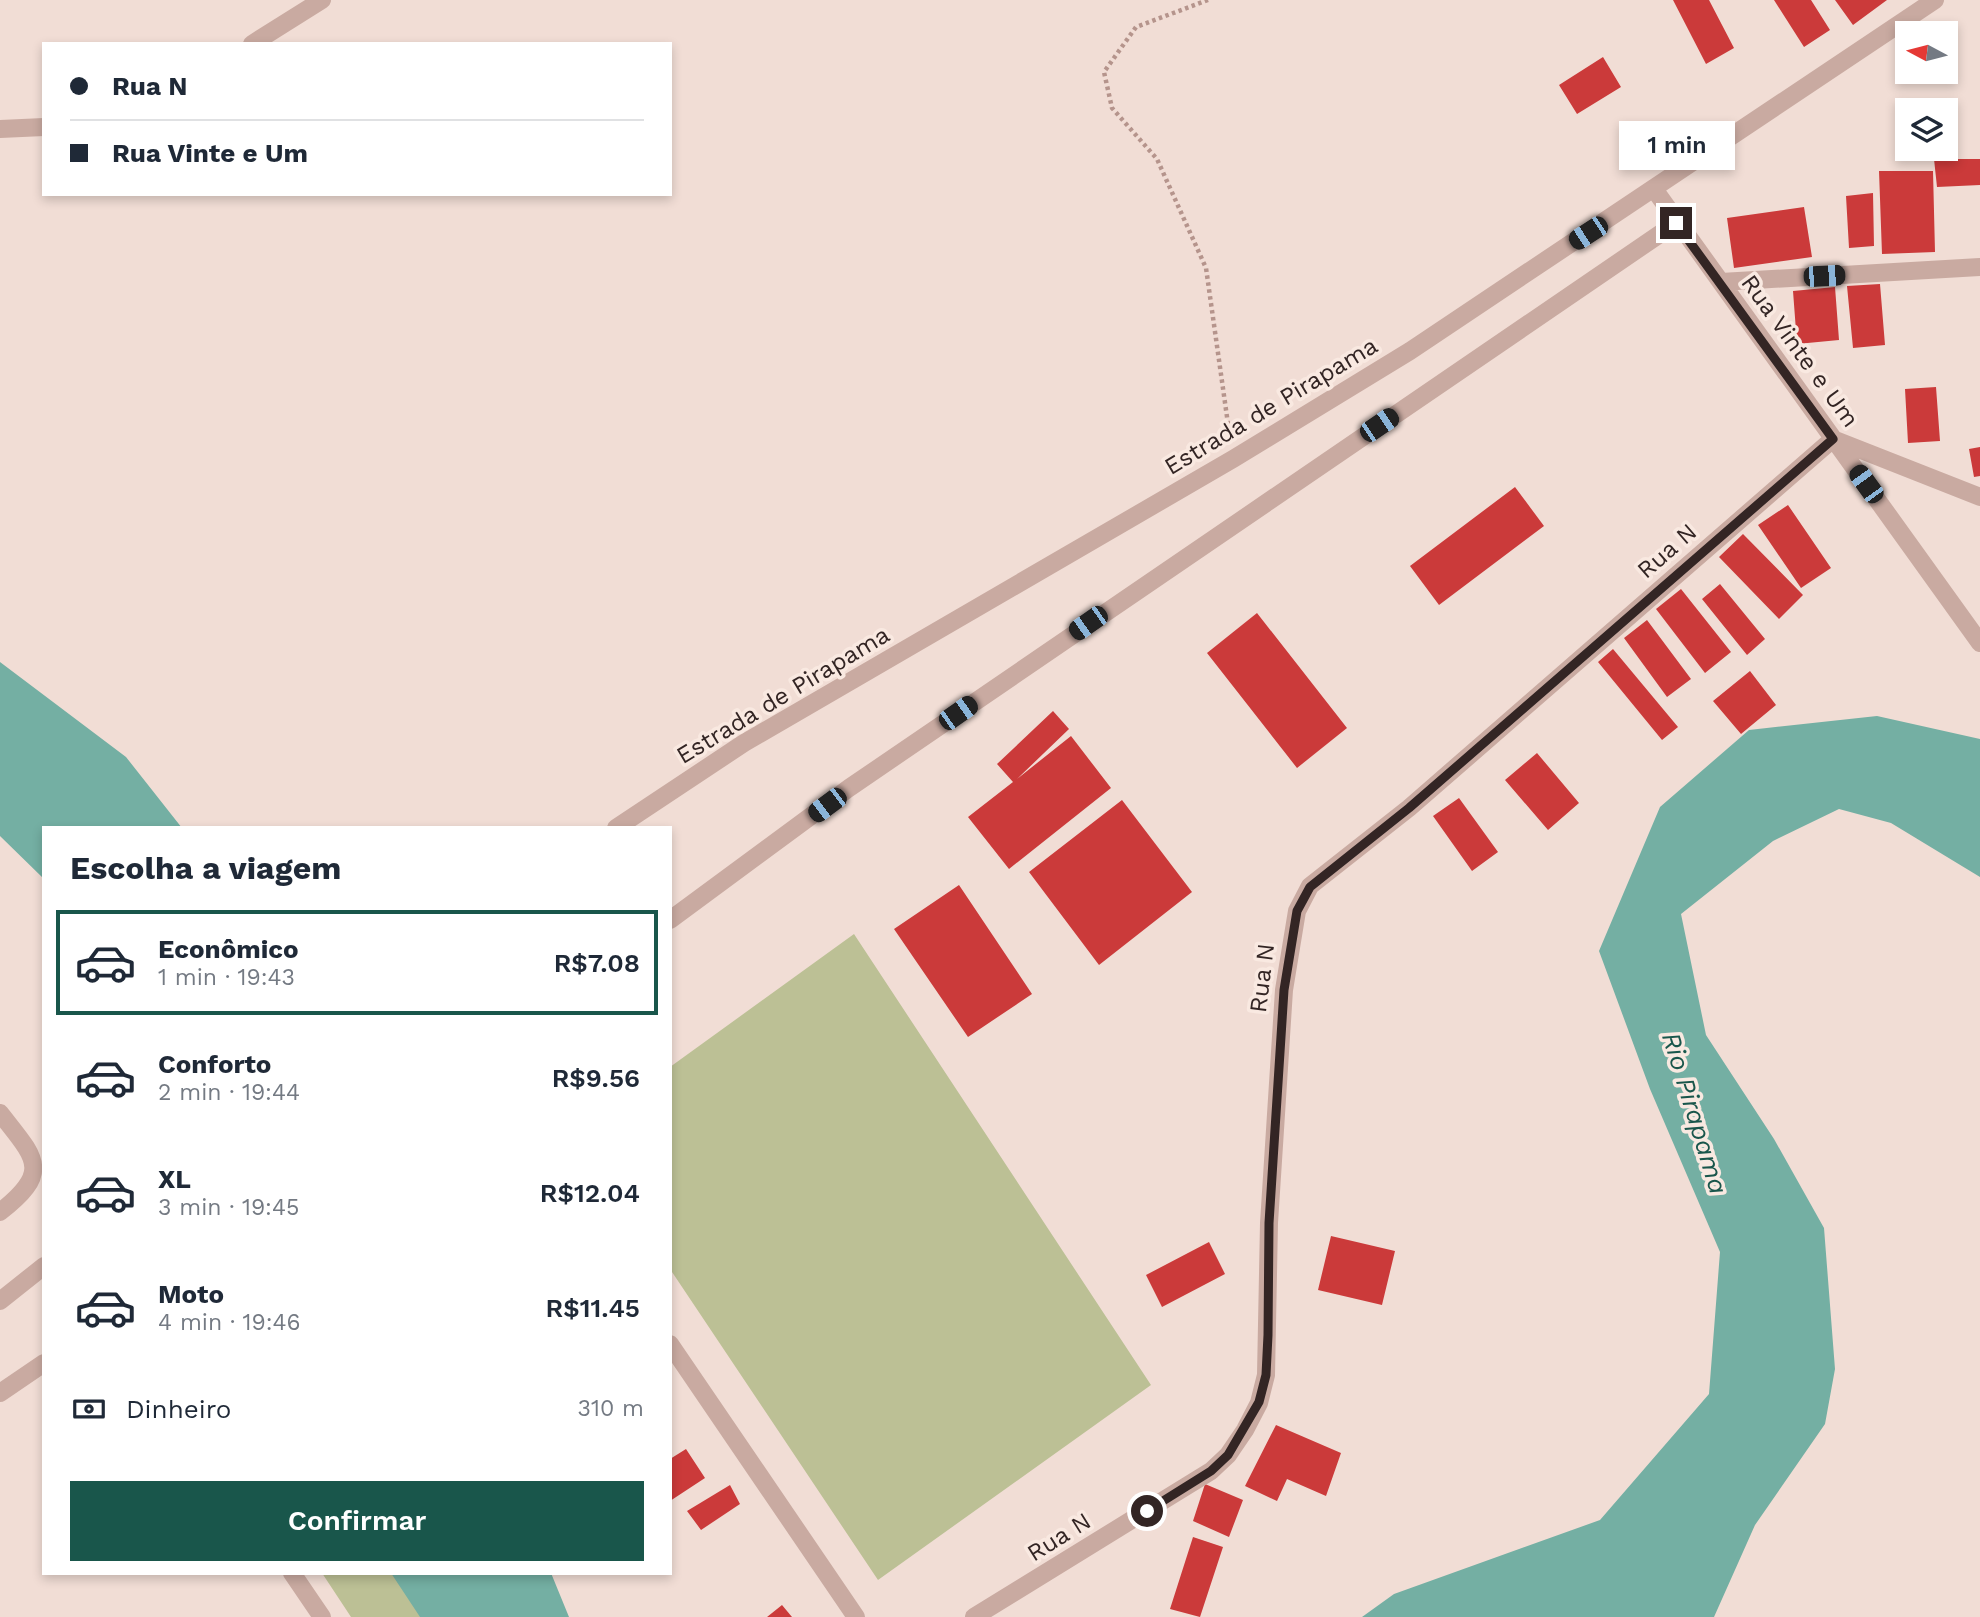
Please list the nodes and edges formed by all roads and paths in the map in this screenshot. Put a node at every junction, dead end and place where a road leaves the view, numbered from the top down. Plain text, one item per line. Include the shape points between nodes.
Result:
1 (322, 0) edge
2 (1208, 0) edge
3 (1935, 0) edge
4 (255, 42) edge
5 (42, 127) edge
6 (0, 129) edge
7 (1654, 189) junction
8 (1676, 223) junction
9 (1980, 267) edge
10 (1721, 282) junction
11 (1833, 439) junction
12 (1233, 459) junction
13 (1980, 497) edge
14 (1980, 643) edge
15 (619, 826) edge
16 (672, 919) edge
17 (5, 1120) edge
18 (0, 1212) edge
19 (42, 1268) edge
20 (0, 1301) edge
21 (672, 1347) edge
22 (42, 1364) edge
23 (0, 1393) edge
24 (293, 1575) edge
25 (322, 1617) edge
26 (856, 1617) edge
27 (974, 1617) edge

1 - 4 street
2 - 12 path via 1136,27 1104,72 1112,108 1157,159 1206,268
3 - 7 street, Estrada de Pirapama
5 - 6 street
7 - 8 street, Rua Vinte e Um
7 - 12 street, Estrada de Pirapama via 1410,351
8 - 10 street, Rua Vinte e Um
8 - 16 street via 872,773
9 - 10 street
10 - 11 street, Rua Vinte e Um
11 - 13 street
11 - 14 street, Rua Vinte e Um
11 - 27 street, Rua N via 1409,808 1310,887 1297,911 1284,990 1269,1223 1266,1375 1259,1402 1228,1455 1211,1471
12 - 15 street, Estrada de Pirapama via 744,743
17 - 18 street via 32,1157 34,1170 26,1189
19 - 20 street
21 - 26 street
22 - 23 street
24 - 25 street

